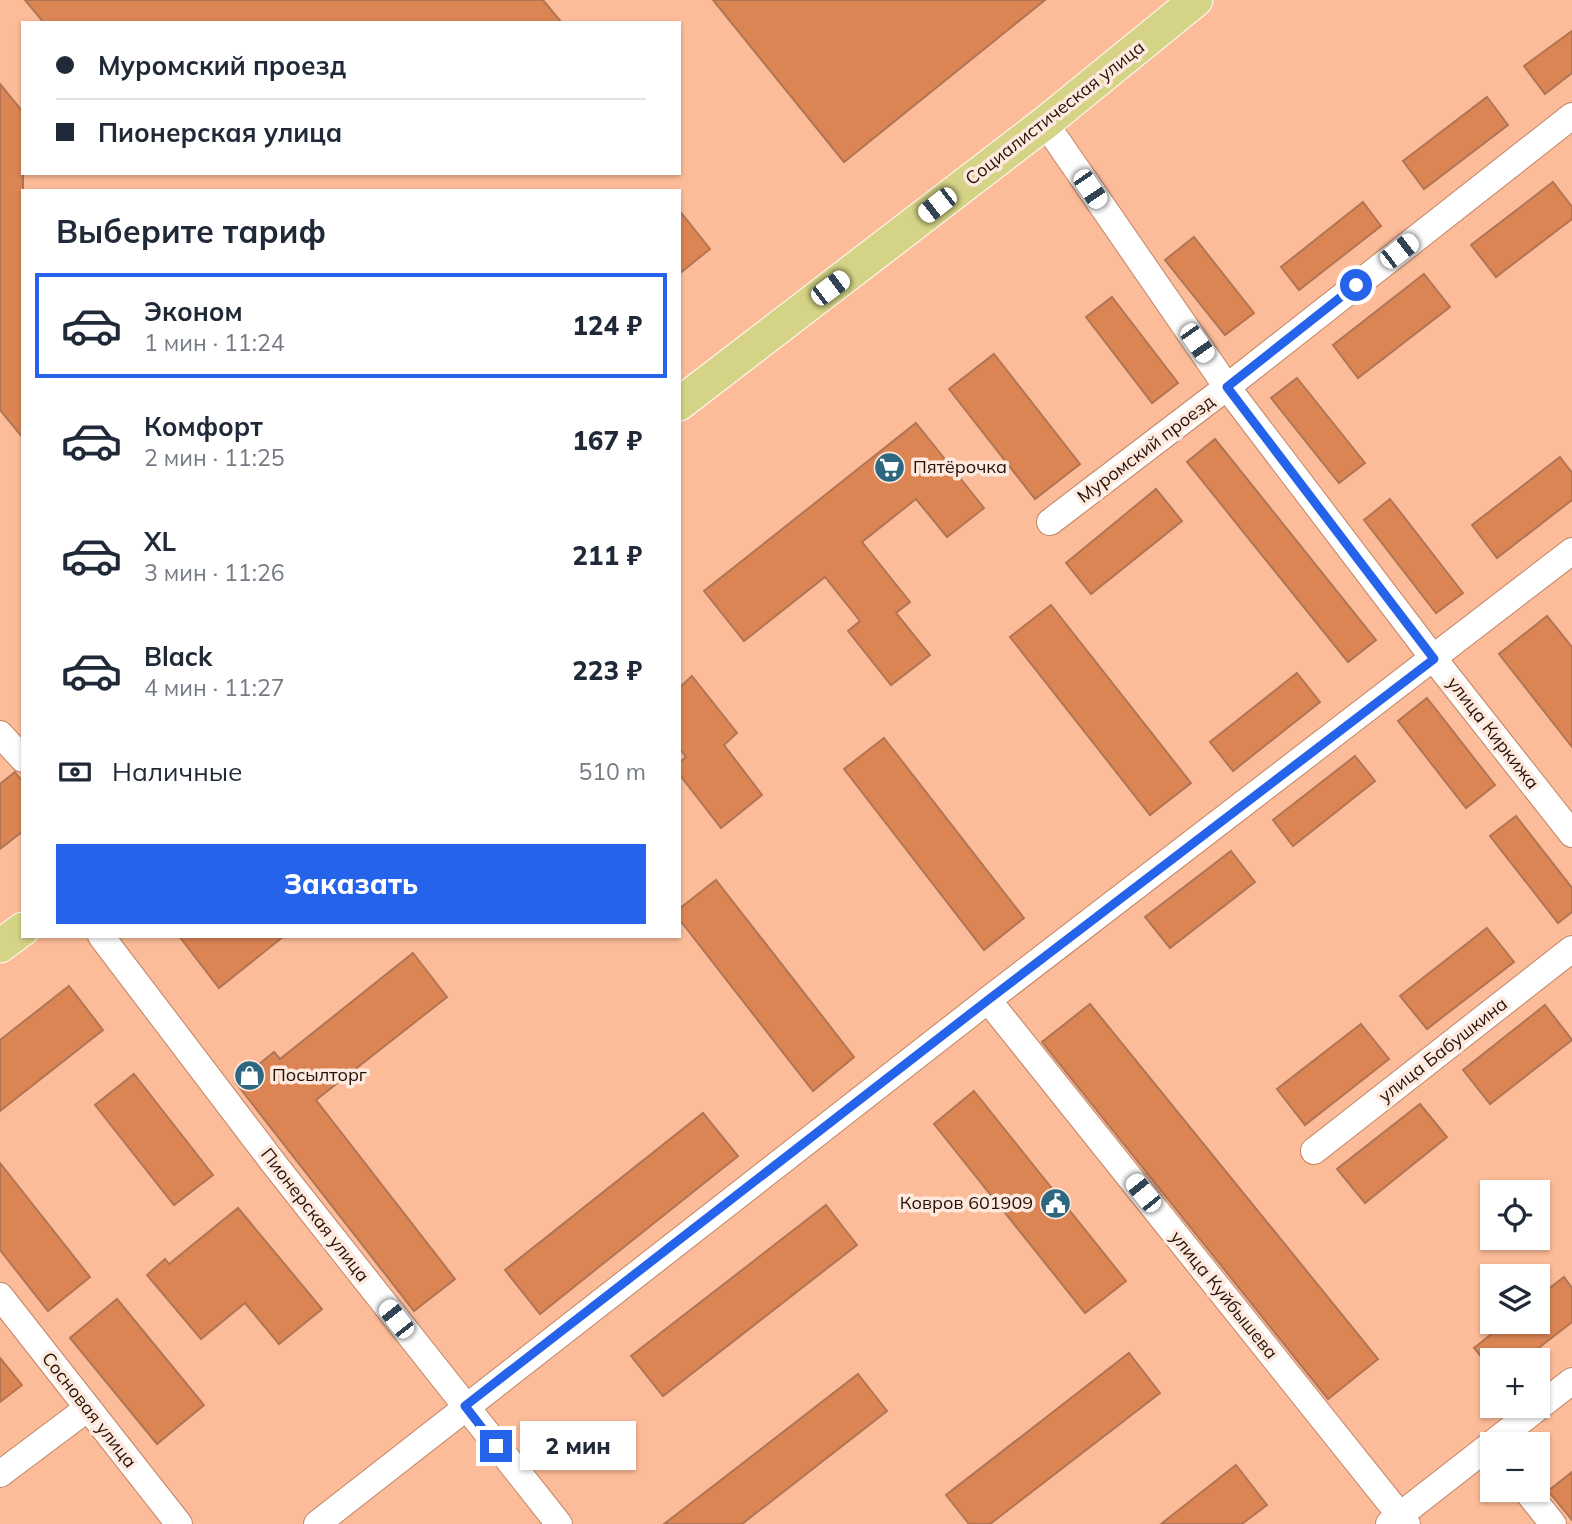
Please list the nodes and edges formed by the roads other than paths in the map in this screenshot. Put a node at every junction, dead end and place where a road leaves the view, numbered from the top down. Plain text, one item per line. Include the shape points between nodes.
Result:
1 (1196, 0) edge
2 (1572, 116) edge
3 (1045, 123) junction
4 (1227, 387) junction
5 (681, 402) edge
6 (1050, 522) dead end
7 (1572, 551) edge
8 (1434, 659) junction
9 (0, 734) edge
10 (21, 757) edge
11 (1572, 834) edge
12 (21, 930) edge
13 (103, 938) edge
14 (0, 946) edge
15 (1572, 949) edge
16 (988, 1000) junction
17 (1314, 1152) dead end
18 (0, 1296) edge
19 (1572, 1381) edge
20 (465, 1406) junction
21 (88, 1408) junction
22 (1510, 1432) edge
23 (1480, 1457) edge
24 (0, 1474) edge
25 (1535, 1502) edge
26 (1399, 1521) edge
27 (179, 1524) edge
28 (317, 1524) edge
29 (559, 1524) edge
30 (1553, 1524) edge

1 - 3 main road, Социалистическая улица
2 - 4 street, Муромский проезд
3 - 4 street, улица Киркижа
3 - 5 main road, Социалистическая улица
4 - 6 street, Муромский проезд
4 - 8 street, улица Киркижа
7 - 8 street
8 - 11 street, улица Киркижа
8 - 16 street
9 - 10 street
12 - 14 main road
13 - 20 street, Пионерская улица
15 - 17 street, улица Бабушкина
16 - 20 street
16 - 26 street, улица Куйбышева
18 - 21 street, Сосновая улица
19 - 22 street
20 - 28 street
20 - 29 street, Пионерская улица
21 - 24 street
21 - 27 street, Сосновая улица
23 - 26 street
25 - 30 street

